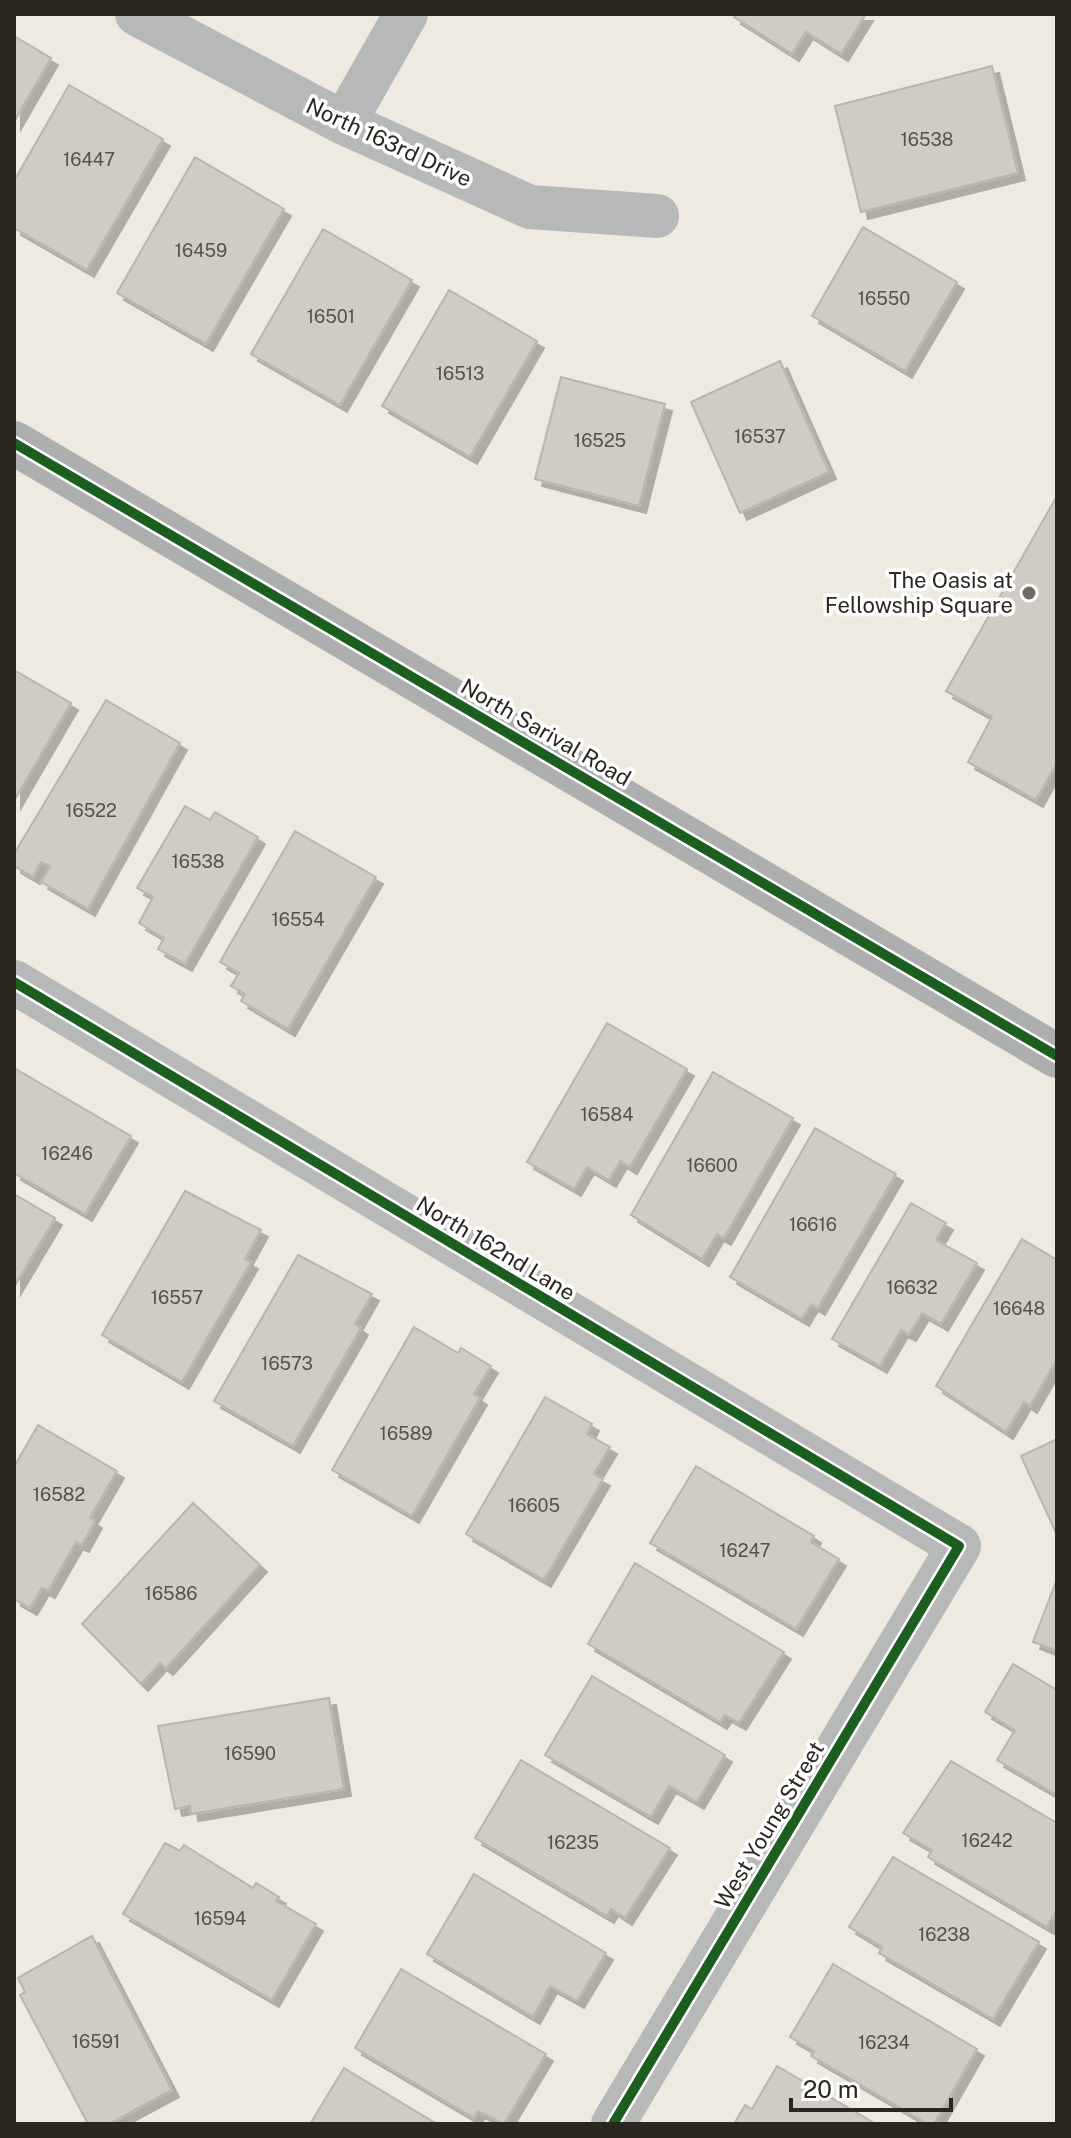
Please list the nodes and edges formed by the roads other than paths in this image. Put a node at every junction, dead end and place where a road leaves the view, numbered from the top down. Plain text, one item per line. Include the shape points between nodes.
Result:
1 (137, 14) edge
2 (406, 14) edge
3 (344, 123) junction
4 (657, 216) dead end
5 (14, 443) edge
6 (14, 982) edge
7 (1057, 1056) edge
8 (959, 1546) joint
9 (613, 2124) edge

1 - 3 street, North 163rd Drive
2 - 3 street
3 - 4 street, North 163rd Drive via 530,207
5 - 7 main road, North Sarival Road
6 - 8 street, North 162nd Lane
8 - 9 street, West Young Street

